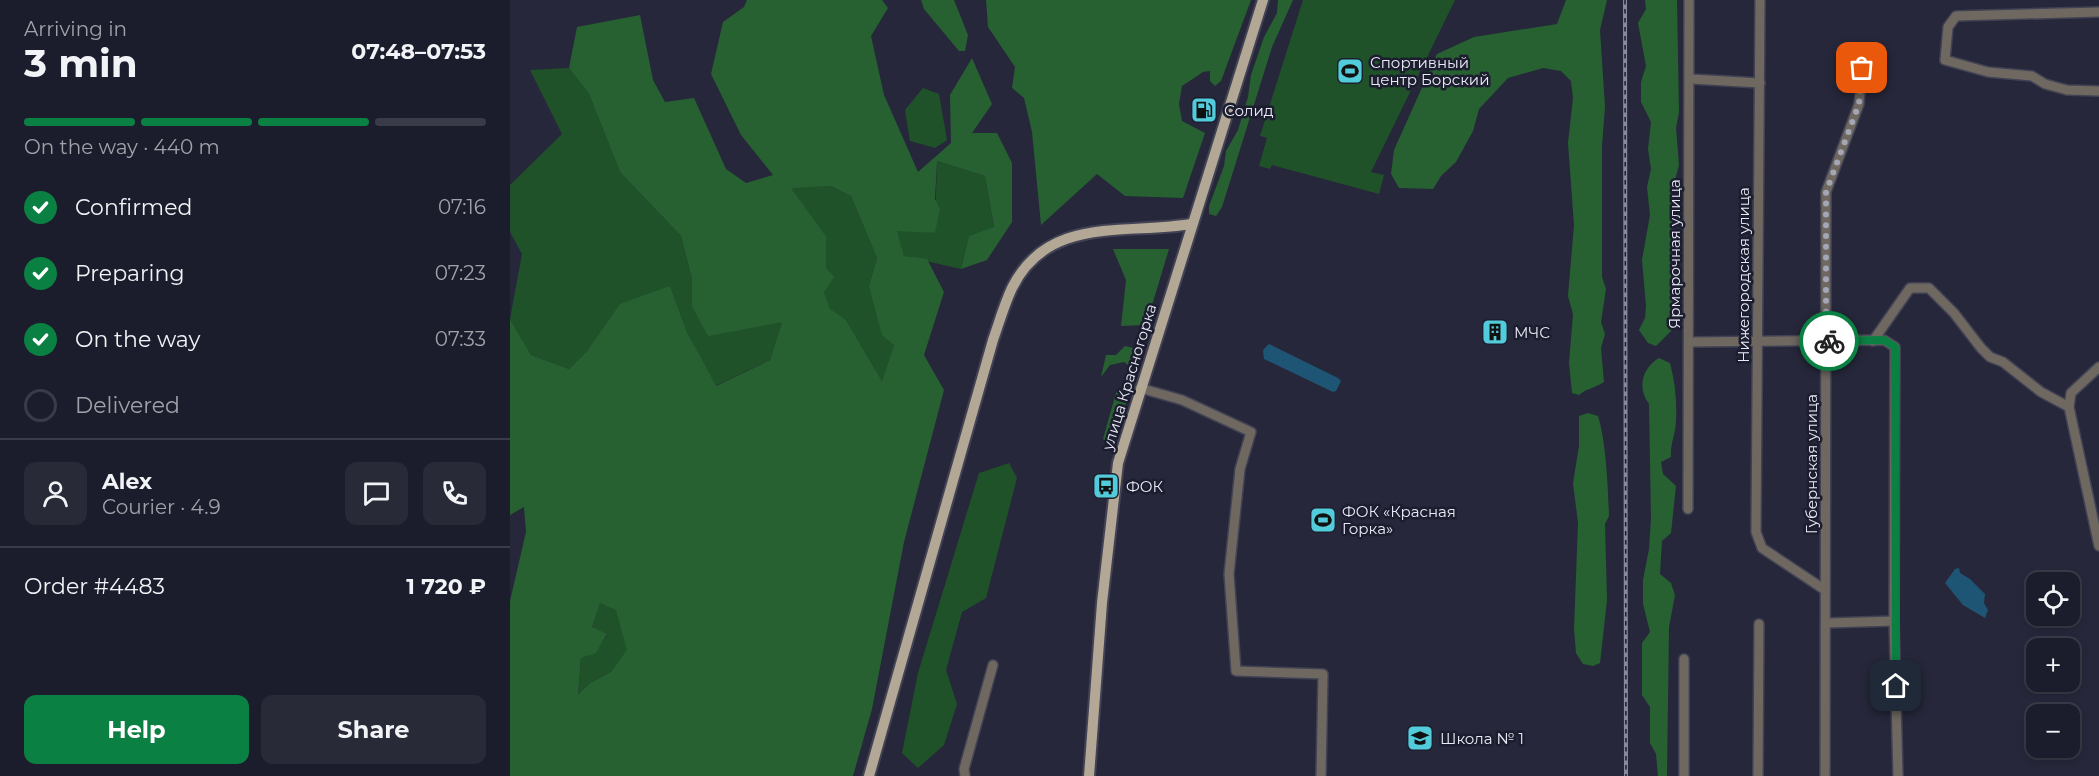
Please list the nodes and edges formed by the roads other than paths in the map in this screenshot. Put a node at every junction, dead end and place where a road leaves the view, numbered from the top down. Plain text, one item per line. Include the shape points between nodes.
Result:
1 (1263, 0) edge
2 (1689, 0) edge
3 (1760, 0) edge
4 (2092, 0) edge
5 (2095, 11) edge
6 (1864, 51) dead end
7 (1690, 79) junction
8 (1760, 83) junction
9 (2099, 91) edge
10 (1191, 224) junction
11 (1873, 340) junction
12 (1757, 341) junction
13 (1826, 341) junction
14 (1689, 342) junction
15 (2099, 367) edge
16 (1140, 388) junction
17 (2068, 407) junction
18 (1688, 509) dead end
19 (2099, 546) edge
20 (1825, 590) junction
21 (1894, 621) junction
22 (1827, 623) junction
23 (1759, 624) dead end
24 (1684, 659) dead end
25 (993, 664) dead end
26 (869, 776) edge
27 (965, 776) edge
28 (1089, 776) edge
29 (1321, 776) edge
30 (1684, 776) edge
31 (1758, 776) edge
32 (1825, 776) edge
33 (1898, 776) edge

1 - 10 main road, улица Красногорка
2 - 7 street, Ярмарочная улица
3 - 8 street, Нижегородская улица
4 - 5 street
5 - 9 street via 1956,16 1948,27 1945,60 1988,72 2032,76 2067,90
6 - 13 street, Губернская улица via 1859,104 1826,192
7 - 8 street
7 - 14 street, Ярмарочная улица
8 - 12 street, Нижегородская улица
10 - 16 main road, улица Красногорка
10 - 26 main road via 1097,231 1056,242 1035,257 1013,287 993,340
11 - 13 street
11 - 17 street via 1910,288 1929,288 1954,312 1985,352
11 - 21 street via 1884,340 1895,347
12 - 13 street
12 - 14 street
12 - 20 street, Нижегородская улица via 1756,532 1762,548
13 - 20 street, Губернская улица
14 - 18 street, Ярмарочная улица
15 - 17 street via 2071,393
16 - 28 main road, улица Красногорка via 1114,487
16 - 29 street via 1182,400 1251,432 1240,468 1228,574 1236,671 1323,674
17 - 19 street
20 - 22 street, Губернская улица
21 - 22 street
21 - 33 street
22 - 32 street, Губернская улица
23 - 31 street
24 - 30 street
25 - 27 street

